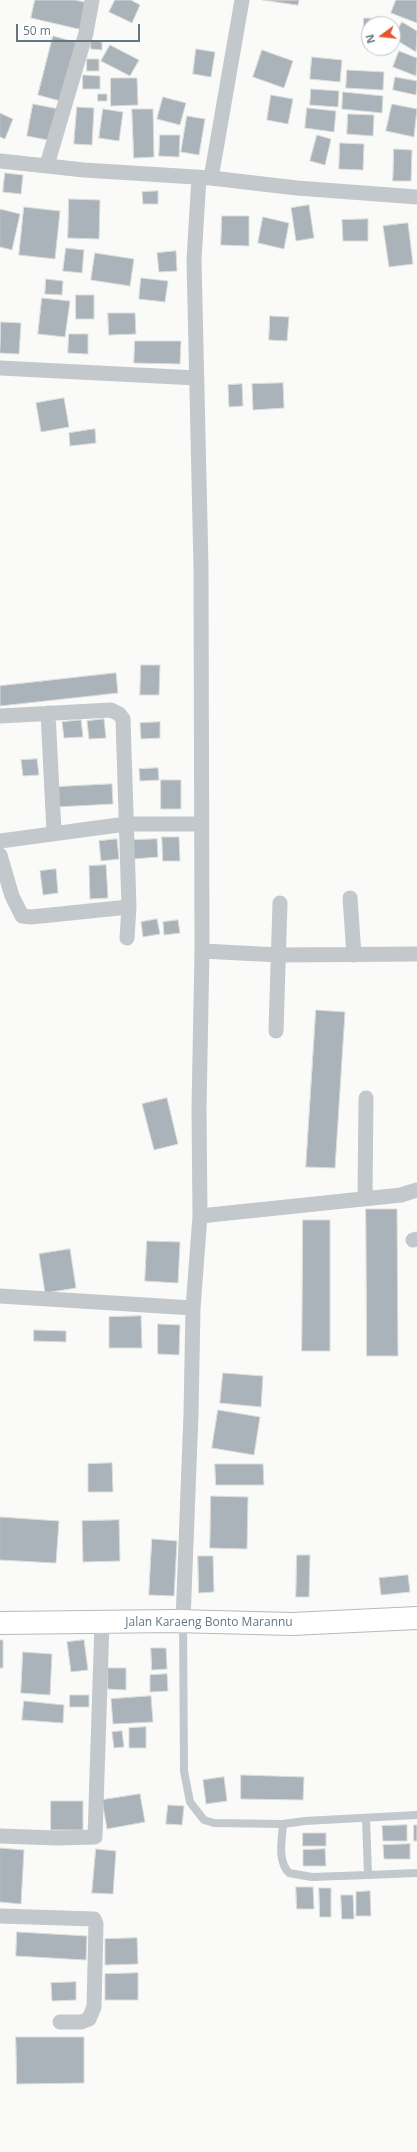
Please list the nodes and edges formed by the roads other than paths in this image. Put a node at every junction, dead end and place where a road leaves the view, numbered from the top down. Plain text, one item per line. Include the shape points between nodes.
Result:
1 (92, 0) edge
2 (242, 0) edge
3 (0, 161) edge
4 (47, 165) junction
5 (205, 177) junction
6 (417, 197) edge
7 (0, 368) edge
8 (197, 378) junction
9 (48, 713) junction
10 (0, 716) edge
11 (126, 824) junction
12 (201, 824) junction
13 (54, 832) junction
14 (0, 841) edge
15 (0, 855) edge
16 (350, 898) dead end
17 (280, 903) dead end
18 (129, 907) junction
19 (127, 938) dead end
20 (202, 951) junction
21 (417, 954) edge
22 (279, 955) junction
23 (354, 955) junction
24 (276, 1031) dead end
25 (366, 1098) dead end
26 (417, 1190) edge
27 (365, 1198) junction
28 (200, 1216) junction
29 (0, 1296) edge
30 (193, 1308) junction
31 (417, 1618) edge
32 (183, 1621) junction
33 (102, 1622) junction
34 (0, 1623) edge
35 (417, 1815) edge
36 (366, 1818) junction
37 (283, 1824) junction
38 (0, 1836) edge
39 (417, 1873) edge
40 (368, 1875) junction
41 (0, 1916) edge
42 (60, 2022) dead end

1 - 4 street via 86,33
2 - 5 street
3 - 4 street
4 - 5 street via 133,174
5 - 6 street via 298,188
5 - 8 street via 194,260
7 - 8 street
8 - 12 street via 201,567
9 - 10 street
9 - 11 street via 100,709 111,710 123,719
9 - 13 street
11 - 12 street
11 - 13 street
11 - 18 street
12 - 20 street
13 - 14 street
15 - 18 street via 12,896 22,916
16 - 23 street
17 - 22 street
18 - 19 street
20 - 22 street
20 - 28 street
21 - 23 street
22 - 23 street
22 - 24 street
25 - 27 street
26 - 27 street via 401,1195
27 - 28 street
28 - 30 street
29 - 30 street
30 - 32 street
31 - 32 main road, Jalan Karaeng Bonto Marannu via 292,1624
32 - 33 main road, Jalan Karaeng Bonto Marannu
32 - 37 lane via 182,1747 190,1802 204,1820 214,1823
33 - 34 main road, Jalan Karaeng Bonto Marannu
33 - 38 street via 95,1836
35 - 36 lane
36 - 37 lane
36 - 40 lane
37 - 40 lane via 281,1856 283,1867 289,1873 312,1877
39 - 40 lane
41 - 42 street via 94,1918 94,2007 89,2019 81,2022

